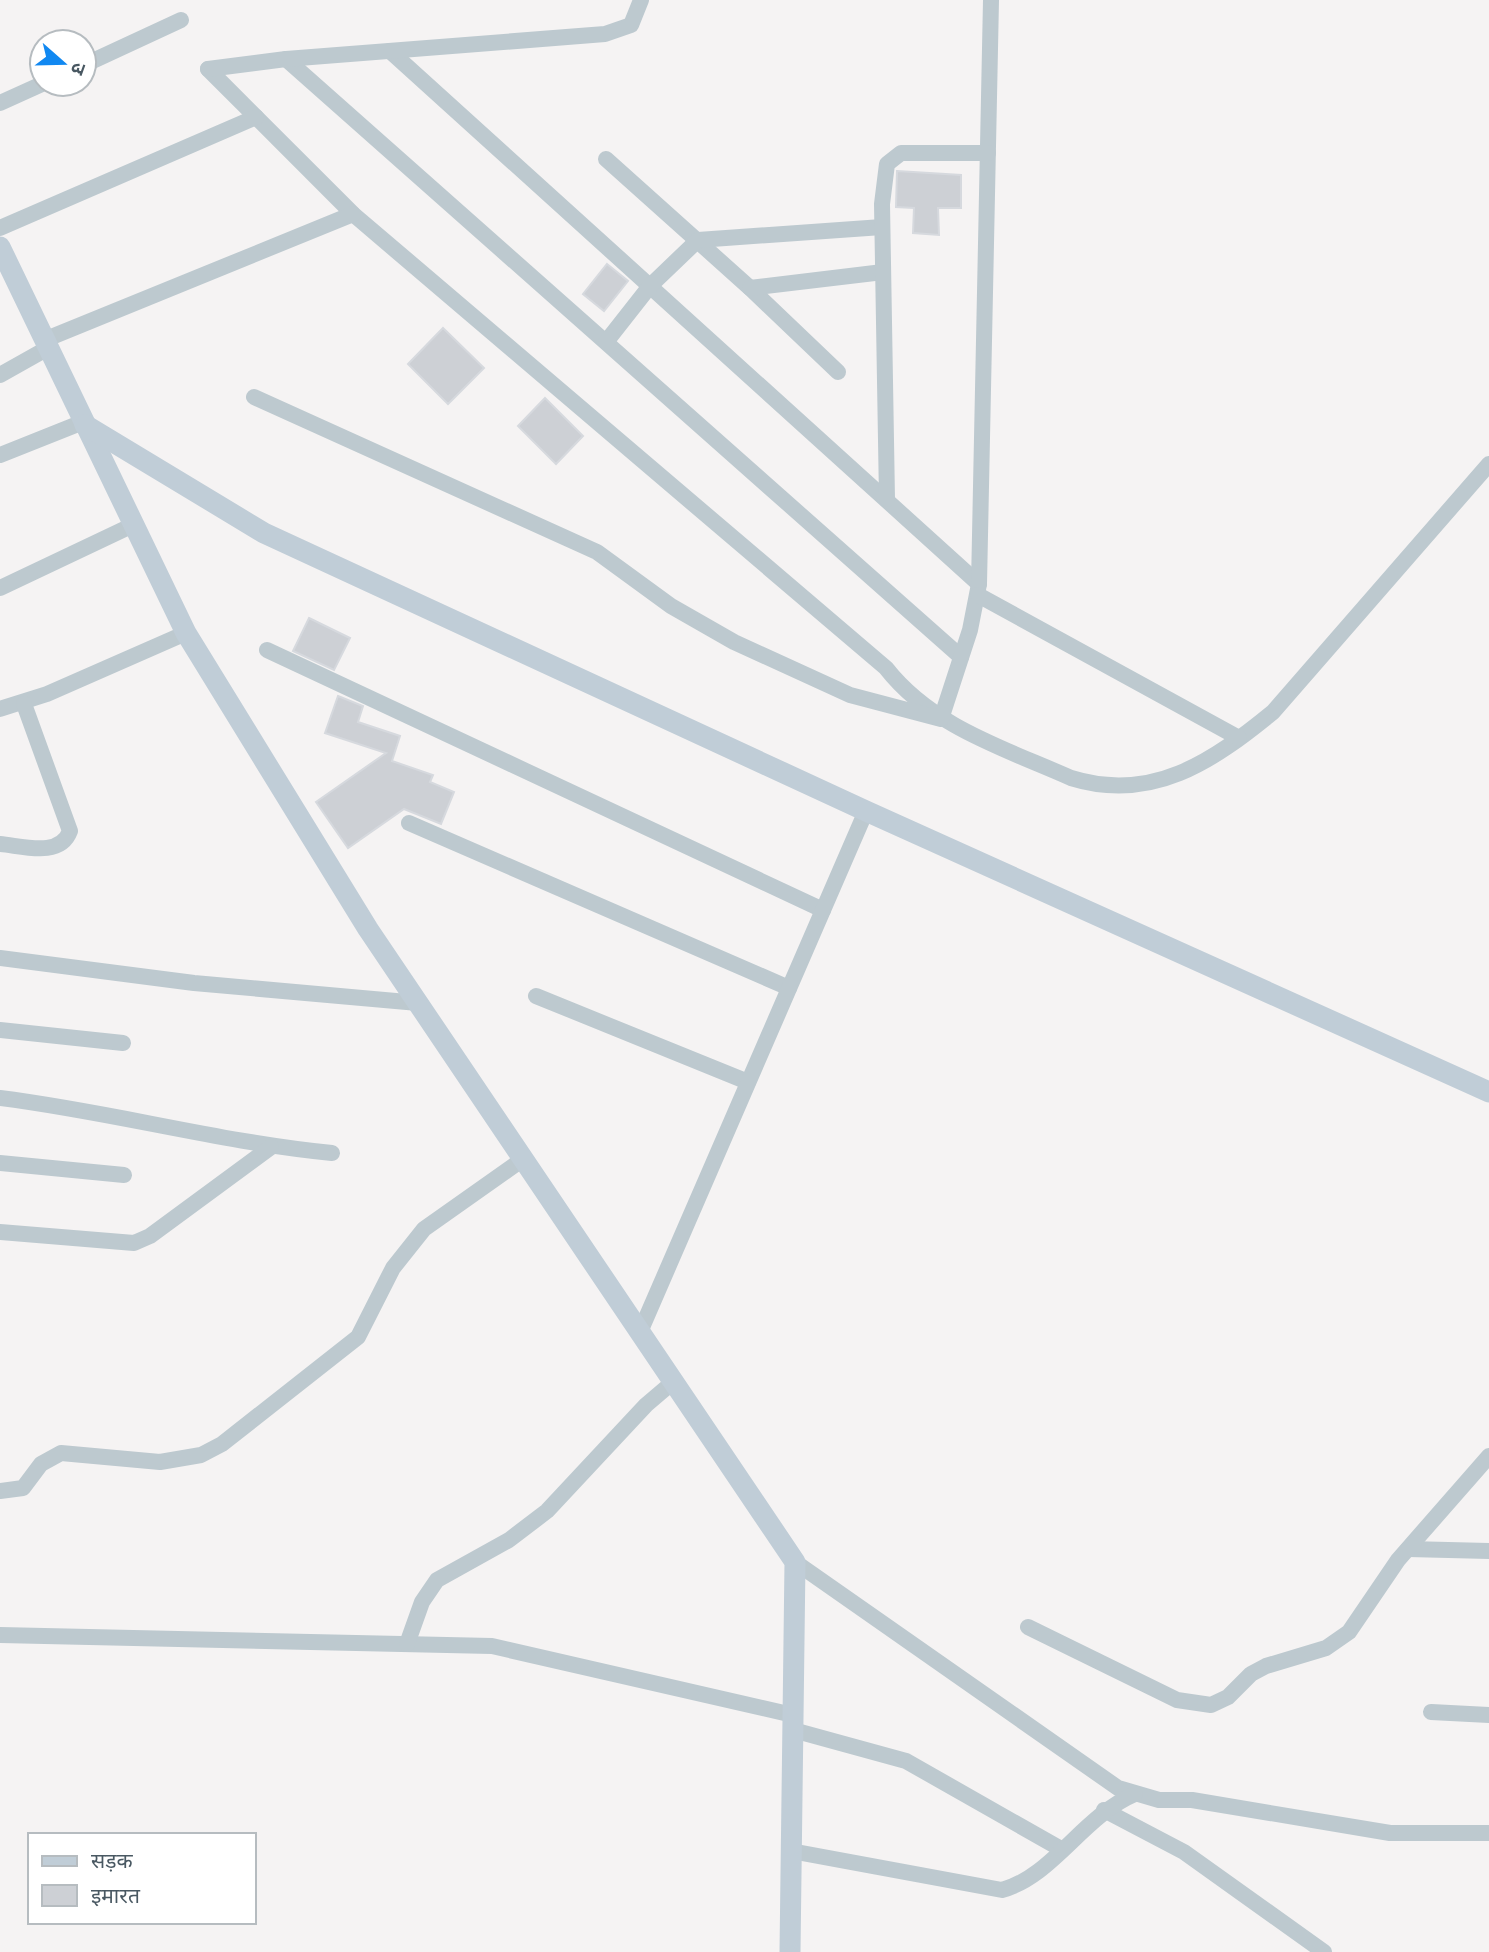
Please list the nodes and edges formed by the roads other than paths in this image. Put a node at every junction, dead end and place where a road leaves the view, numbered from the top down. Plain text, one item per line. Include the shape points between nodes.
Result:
1 (641, 0) edge
2 (991, 0) edge
3 (181, 20) dead end
4 (390, 51) junction
5 (98, 59) edge
6 (286, 59) junction
7 (28, 90) edge
8 (0, 103) edge
9 (256, 117) junction
10 (988, 153) junction
11 (606, 159) dead end
12 (353, 214) junction
13 (882, 227) junction
14 (0, 228) edge
15 (698, 240) junction
16 (0, 247) edge
17 (883, 272) junction
18 (650, 286) junction
19 (750, 288) junction
20 (606, 342) junction
21 (46, 344) junction
22 (838, 373) dead end
23 (0, 375) edge
24 (254, 397) dead end
25 (84, 423) junction
26 (0, 455) edge
27 (1489, 464) edge
28 (887, 499) junction
29 (133, 525) junction
30 (0, 588) edge
31 (978, 589) junction
32 (186, 634) junction
33 (267, 650) dead end
34 (961, 657) junction
35 (24, 704) junction
36 (0, 709) edge
37 (941, 719) junction
38 (1239, 738) junction
39 (866, 811) junction
40 (409, 823) dead end
41 (0, 844) edge
42 (823, 909) junction
43 (0, 958) edge
44 (789, 988) junction
45 (536, 996) dead end
46 (418, 1003) junction
47 (0, 1030) edge
48 (123, 1043) dead end
49 (748, 1082) junction
50 (1489, 1092) edge
51 (0, 1098) edge
52 (271, 1147) junction
53 (332, 1153) dead end
54 (523, 1159) junction
55 (0, 1163) edge
56 (124, 1175) dead end
57 (0, 1232) edge
58 (640, 1332) junction
59 (673, 1382) junction
60 (1489, 1456) edge
61 (0, 1491) edge
62 (1408, 1549) junction
63 (1489, 1551) edge
64 (795, 1562) junction
65 (1028, 1627) dead end
66 (0, 1635) edge
67 (407, 1644) junction
68 (1431, 1712) dead end
69 (1489, 1715) edge
70 (793, 1723) junction
71 (1135, 1794) junction
72 (1104, 1810) junction
73 (1489, 1833) edge
74 (1061, 1849) junction
75 (791, 1851) junction
76 (790, 1952) edge
77 (1324, 1952) edge

1 - 4 street via 631,25 606,34
2 - 10 street
3 - 5 street
4 - 6 street
4 - 18 street
6 - 9 street via 208,69
6 - 20 street
7 - 8 street
9 - 12 street
9 - 14 street
10 - 13 street via 901,153 890,159 883,183
10 - 31 street
11 - 15 street
12 - 21 street
12 - 37 street via 887,668 902,688
13 - 15 street
13 - 17 street
15 - 18 street
15 - 19 street
16 - 21 main road
17 - 19 street
17 - 28 street
18 - 20 street
18 - 28 street
19 - 22 street
20 - 34 street
21 - 23 street
21 - 25 main road
24 - 37 street via 597,552 671,606 734,642 850,695
25 - 26 street
25 - 29 main road
25 - 39 main road via 264,533
27 - 38 street via 1293,691
28 - 31 street
29 - 30 street
29 - 32 main road
31 - 34 street
31 - 38 street
32 - 35 street
32 - 46 main road
33 - 42 street
34 - 37 street
35 - 36 street
35 - 41 street via 70,831 61,845 50,849
37 - 38 street via 1071,778 1118,788 1171,779
39 - 42 street
39 - 50 main road
40 - 44 street
42 - 44 street
43 - 46 street via 194,983
44 - 49 street
45 - 49 street
46 - 54 main road
47 - 48 street
49 - 58 street
51 - 52 street
52 - 53 street
52 - 57 street via 134,1243
54 - 58 main road
54 - 61 street via 424,1229 393,1268 358,1337 222,1444 201,1455 160,1462 61,1453 41,1464 23,1488
55 - 56 street
58 - 59 main road
59 - 64 main road
59 - 67 street via 547,1511 509,1540 437,1580 422,1602
60 - 62 street
62 - 63 street
62 - 65 street via 1349,1632 1326,1648 1251,1674 1228,1697 1211,1706 1177,1700
64 - 70 main road
64 - 71 street via 1093,1772
66 - 67 street
67 - 70 street via 492,1646
68 - 69 street
70 - 74 street via 906,1761
70 - 75 main road
71 - 72 street
71 - 73 street via 1390,1833
72 - 74 street
72 - 77 street via 1184,1852
74 - 75 street via 1033,1875 1002,1890
75 - 76 main road

